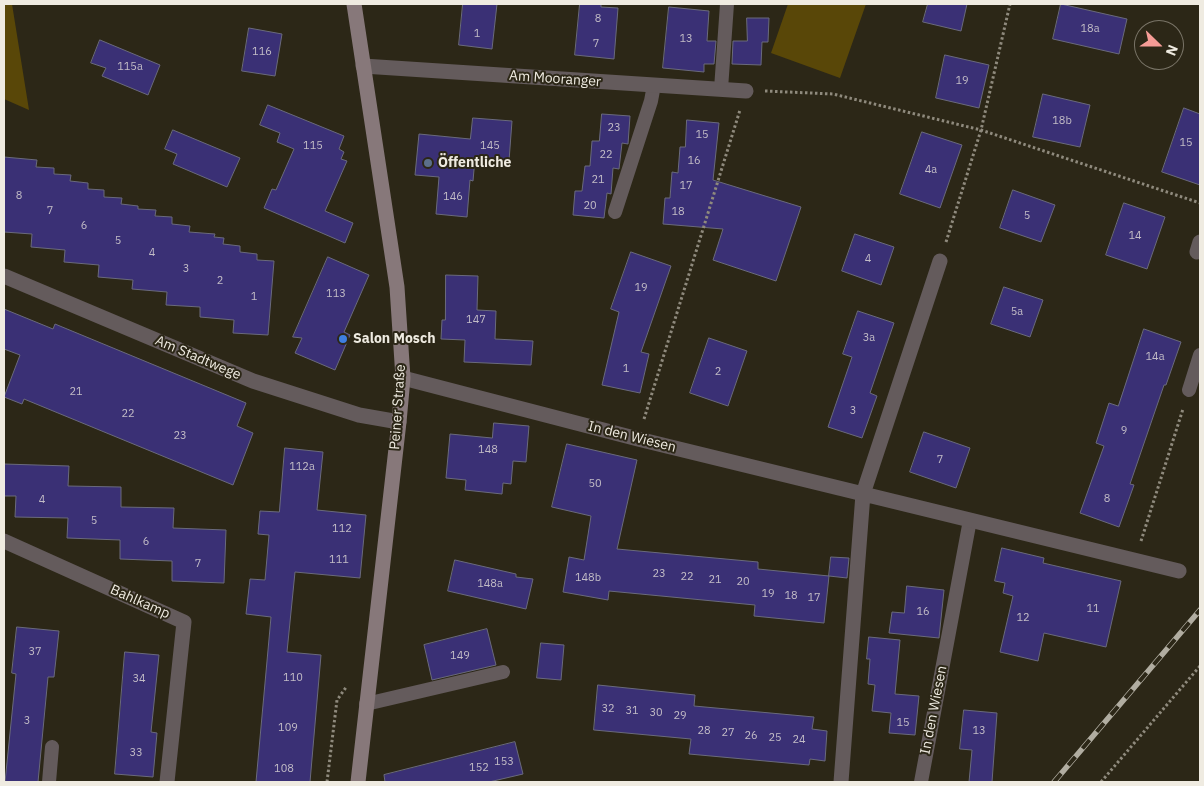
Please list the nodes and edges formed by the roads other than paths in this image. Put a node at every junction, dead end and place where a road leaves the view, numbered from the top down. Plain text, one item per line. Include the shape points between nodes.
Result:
1 (354, 4) edge
2 (726, 4) edge
3 (363, 66) junction
4 (654, 85) junction
5 (721, 89) junction
6 (746, 91) road end
7 (614, 212) dead end
8 (940, 262) road end
9 (4, 276) edge
10 (1200, 355) edge
11 (403, 378) junction
12 (1189, 390) road end
13 (399, 422) junction
14 (863, 494) junction
15 (970, 520) junction
16 (4, 541) edge
17 (1179, 571) dead end
18 (503, 672) dead end
19 (366, 704) junction
20 (52, 747) dead end
21 (49, 782) edge
22 (167, 782) edge
23 (358, 782) edge
24 (841, 782) edge
25 (920, 782) edge

1 - 3 main road, Peiner Straße
2 - 5 lane
3 - 4 street, Am Mooranger
3 - 11 main road, Peiner Straße via 397,288
4 - 5 street, Am Mooranger
4 - 7 lane
5 - 6 street, Am Mooranger
8 - 14 street
9 - 13 street, Am Stadtwege via 253,381 359,415
10 - 12 lane
11 - 13 main road, Peiner Straße
11 - 14 street, In den Wiesen
13 - 19 main road, Peiner Straße
14 - 15 street, In den Wiesen
14 - 24 street
15 - 17 street, In den Wiesen
15 - 25 lane, In den Wiesen
16 - 22 street, Bahlkamp via 184,622
18 - 19 lane
19 - 23 main road, Peiner Straße
20 - 21 lane

